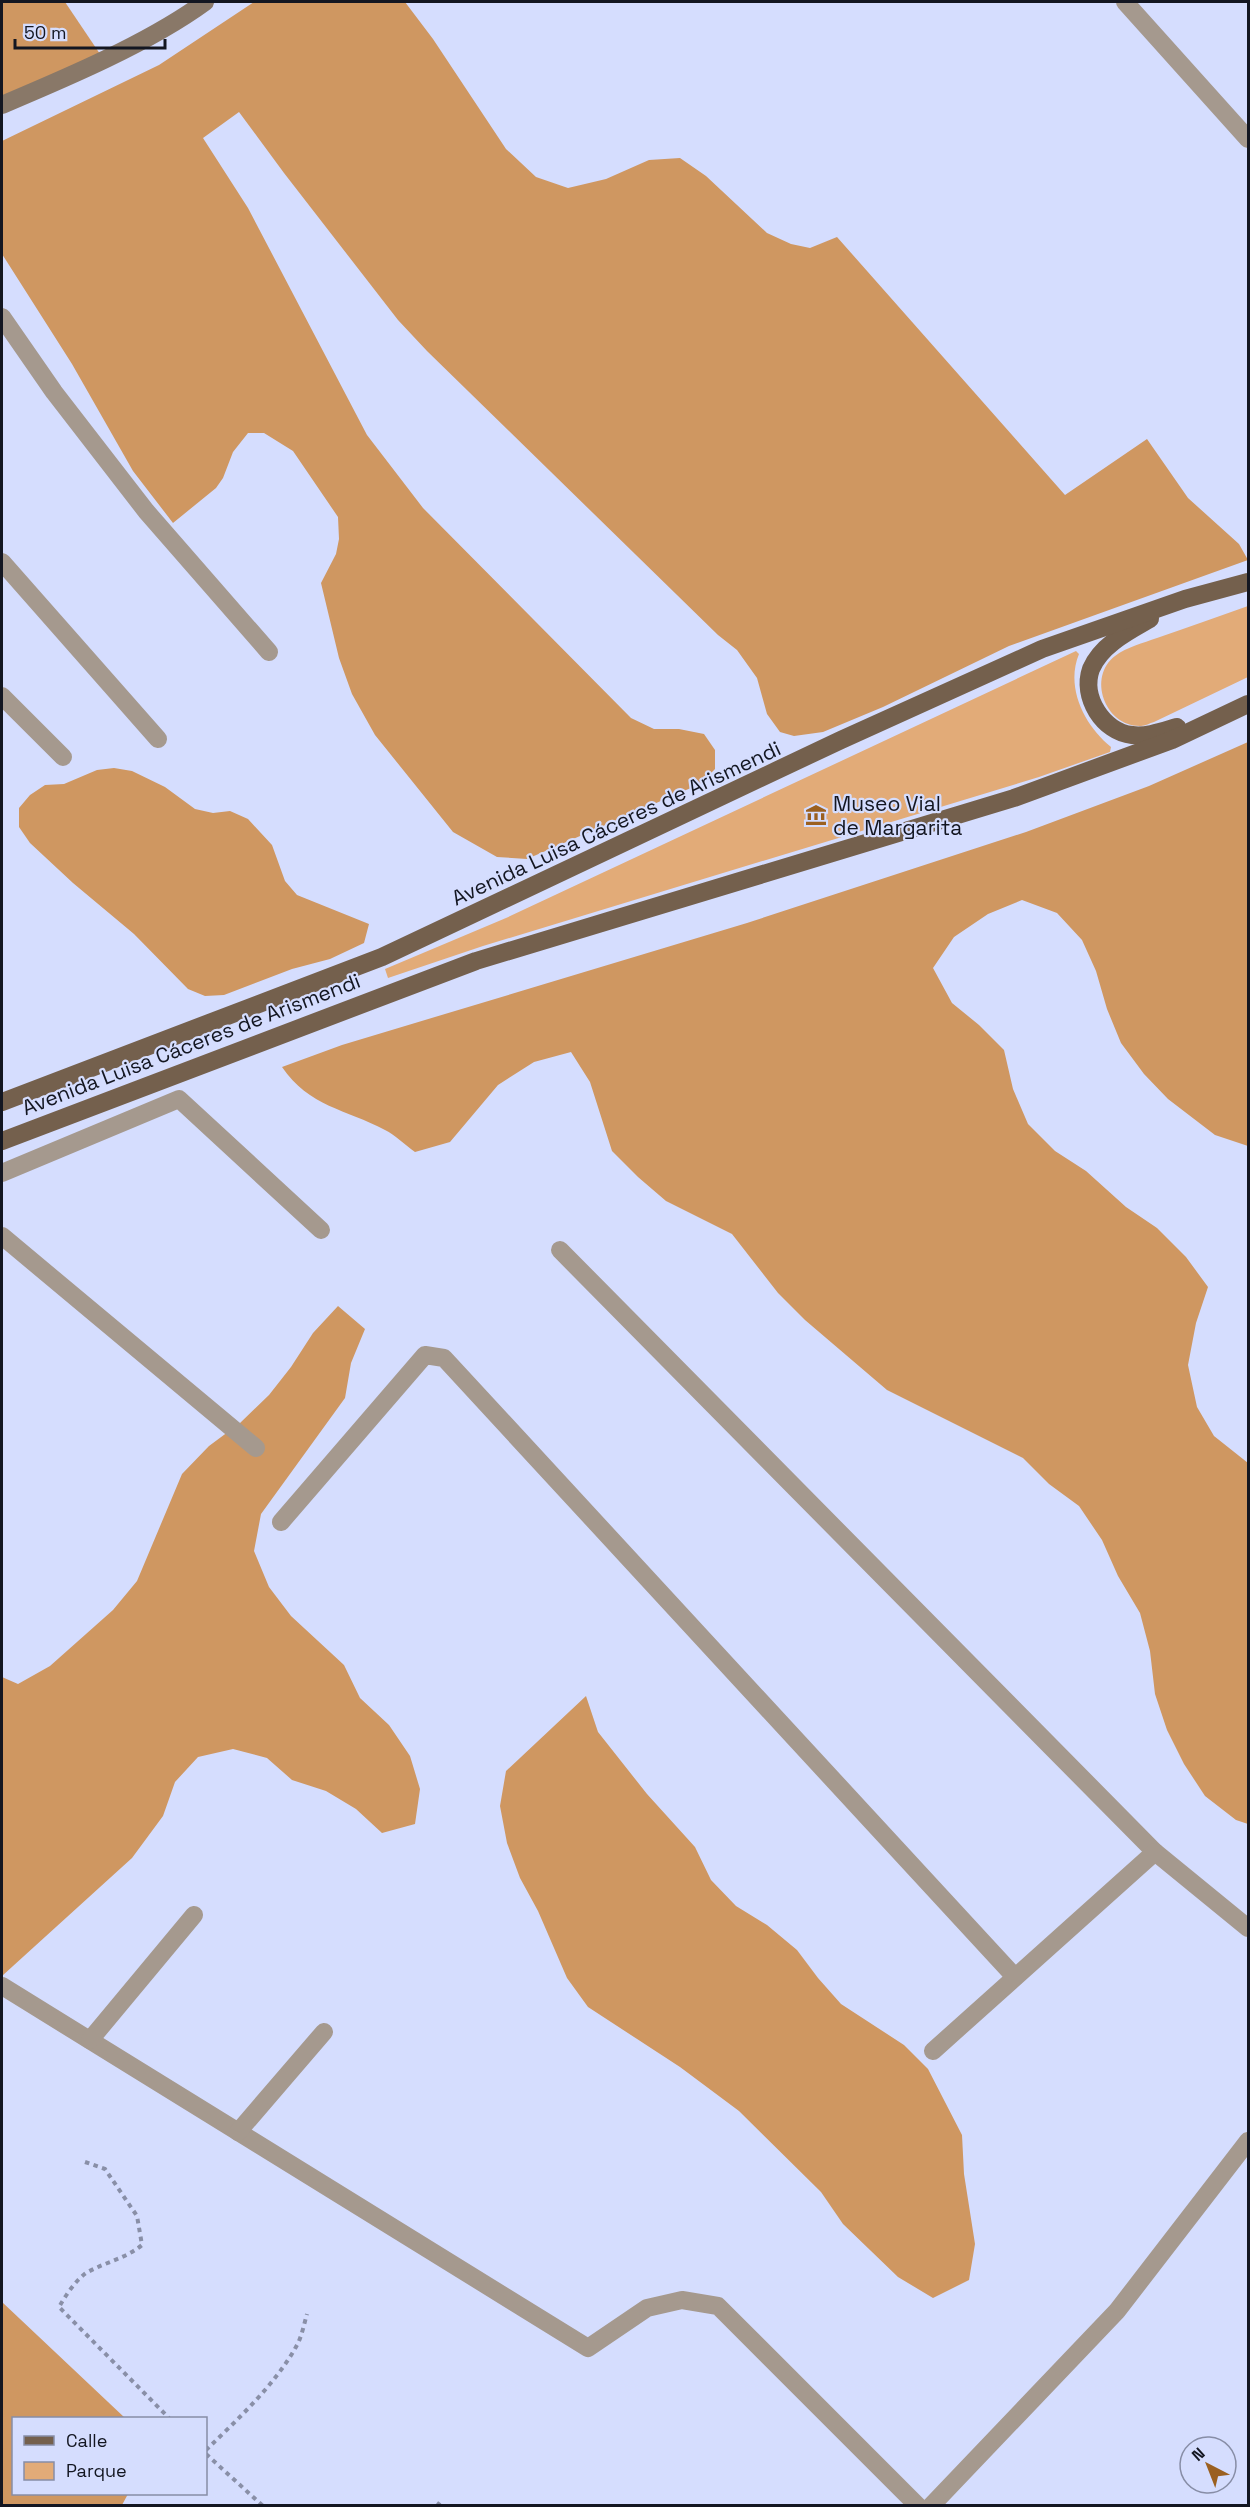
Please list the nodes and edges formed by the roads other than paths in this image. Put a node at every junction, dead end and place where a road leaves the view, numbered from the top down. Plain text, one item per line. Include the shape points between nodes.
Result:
1 (205, 2) edge
2 (1125, 2) edge
3 (2, 105) edge
4 (1248, 138) edge
5 (2, 317) edge
6 (2, 562) edge
7 (1248, 582) edge
8 (1185, 599) junction
9 (268, 652) dead end
10 (2, 696) edge
11 (1243, 706) edge
12 (158, 739) dead end
13 (63, 757) dead end
14 (2, 1102) edge
15 (2, 1141) edge
16 (2, 1173) edge
17 (321, 1230) dead end
18 (2, 1236) edge
19 (560, 1250) dead end
20 (256, 1448) dead end
21 (281, 1522) dead end
22 (1155, 1852) junction
23 (194, 1915) dead end
24 (1248, 1928) edge
25 (1015, 1977) junction
26 (2, 1986) edge
27 (324, 2032) dead end
28 (90, 2040) junction
29 (933, 2051) dead end
30 (238, 2132) junction
31 (1248, 2141) edge
32 (918, 2505) edge
33 (931, 2505) edge

1 - 3 street via 142,40
2 - 4 street
5 - 9 street via 146,511
6 - 12 street
7 - 8 main road, Avenida Luisa Cáceres de Arismendi
8 - 11 main road via 1120,636 1104,651 1092,669 1088,688 1094,706 1116,731 1133,736 1154,734
8 - 14 main road, Avenida Luisa Cáceres de Arismendi via 1022,658 382,957
10 - 13 street
11 - 15 main road, Avenida Luisa Cáceres de Arismendi via 1172,740 1014,798 476,961
16 - 17 street via 180,1099
18 - 20 street
19 - 22 street
21 - 25 street via 425,1355 444,1358
22 - 24 street
22 - 25 street
23 - 28 street
25 - 29 street
26 - 28 street
27 - 30 street
28 - 30 street
30 - 32 street via 588,2348 647,2308 682,2300 718,2306
31 - 33 street via 1117,2312

